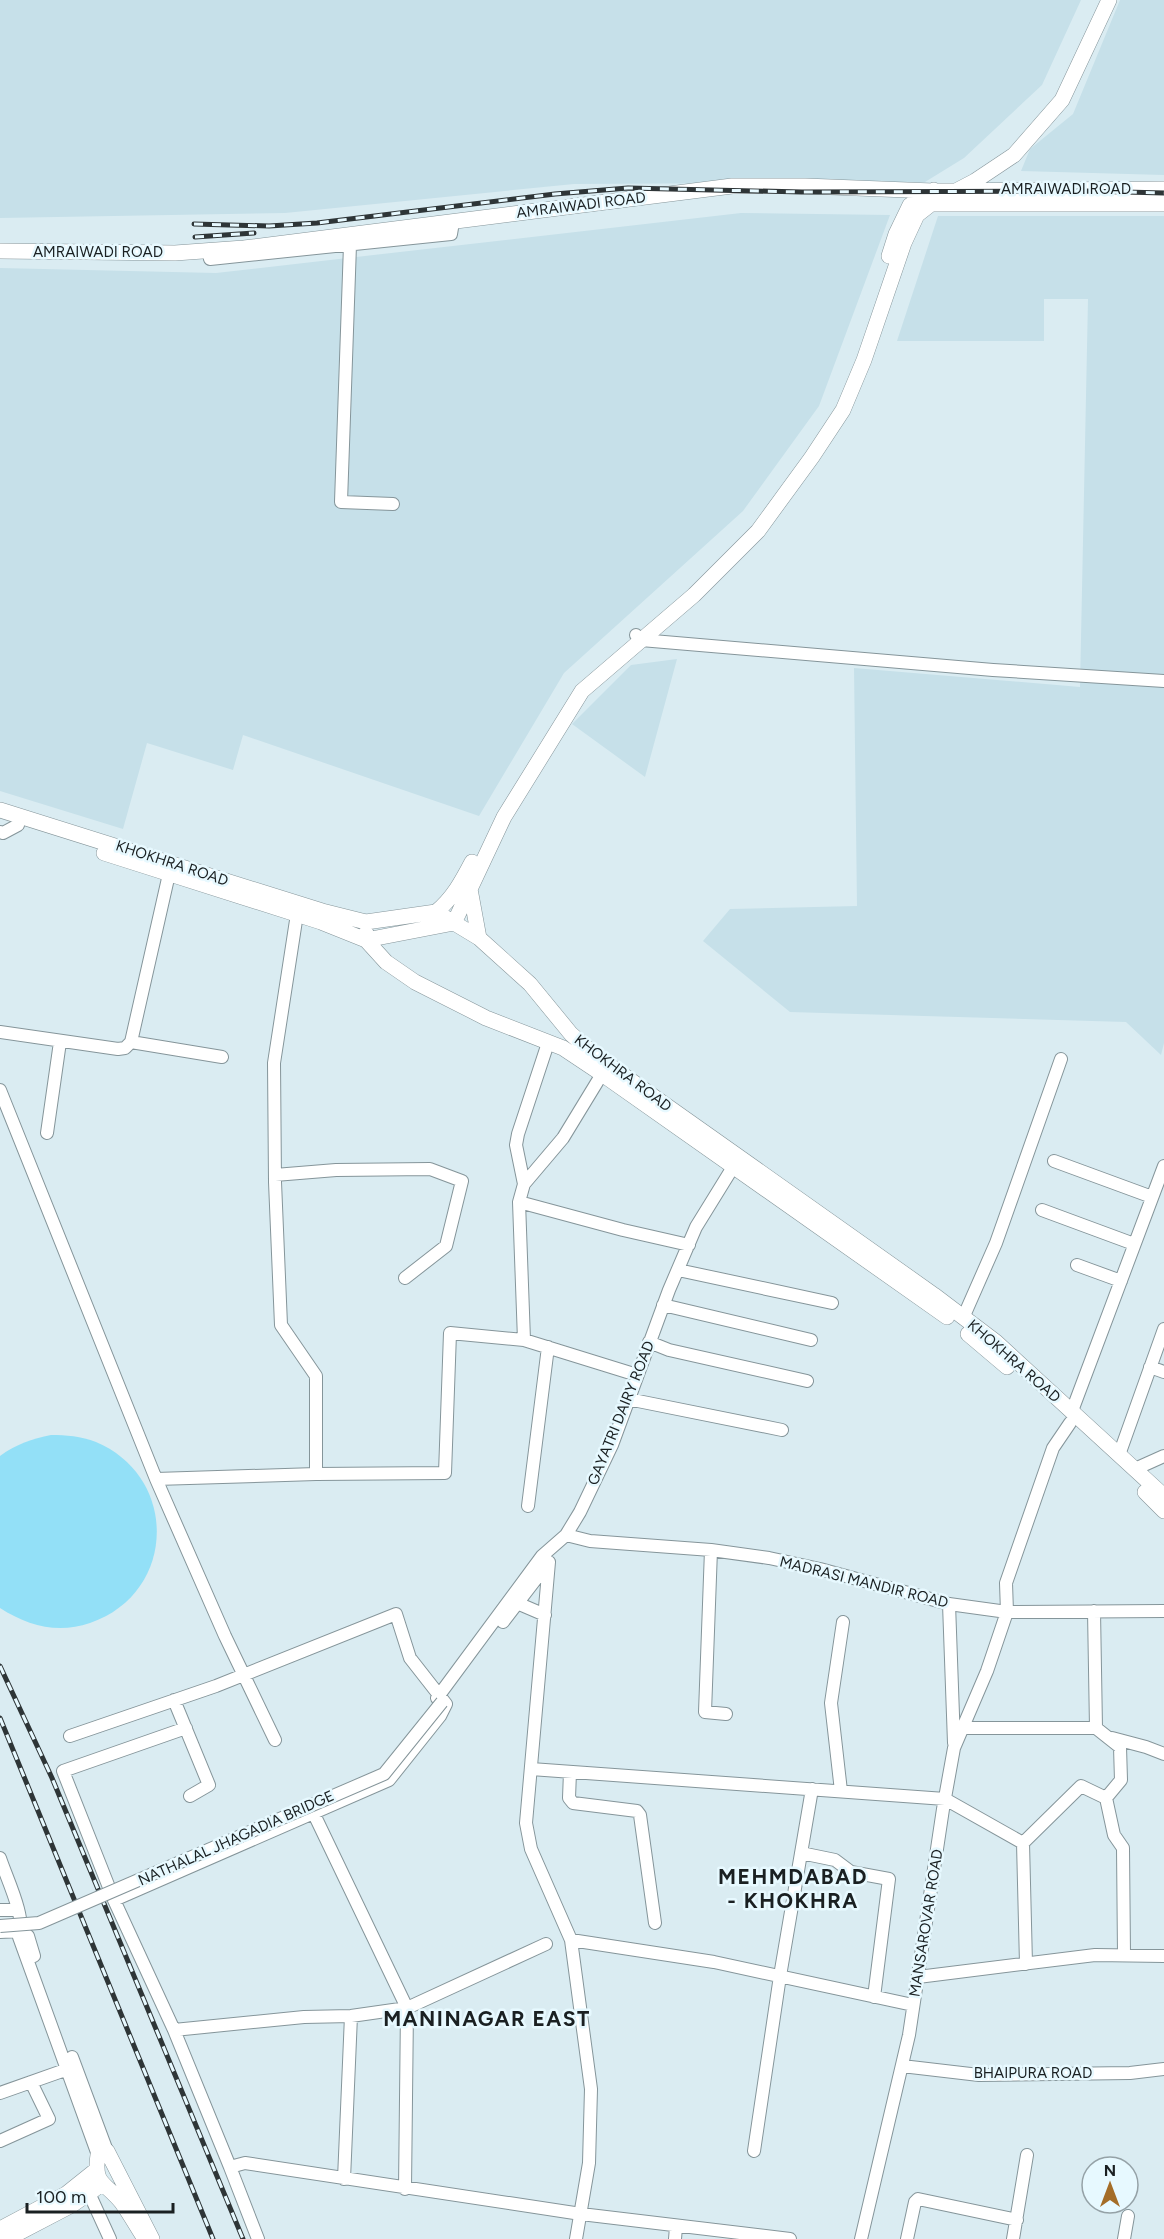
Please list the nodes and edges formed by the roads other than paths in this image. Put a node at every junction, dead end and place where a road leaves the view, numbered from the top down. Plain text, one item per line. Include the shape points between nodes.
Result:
1 (1100, 0) edge
2 (1109, 0) edge
3 (886, 189) junction
4 (1164, 189) edge
5 (955, 190) junction
6 (932, 198) junction
7 (1164, 204) edge
8 (910, 205) junction
9 (453, 222) junction
10 (350, 245) junction
11 (208, 250) junction
12 (896, 250) junction
13 (0, 251) edge
14 (393, 504) dead end
15 (638, 637) junction
16 (1164, 681) edge
17 (0, 800) edge
18 (12, 821) edge
19 (169, 874) junction
20 (470, 889) junction
21 (436, 912) junction
22 (297, 914) junction
23 (366, 922) junction
24 (454, 923) junction
25 (479, 938) junction
26 (366, 940) junction
27 (0, 1032) edge
28 (571, 1034) junction
29 (60, 1042) junction
30 (131, 1042) junction
31 (555, 1046) junction
32 (222, 1057) dead end
33 (1061, 1059) dead end
34 (602, 1074) junction
35 (0, 1090) edge
36 (47, 1133) dead end
37 (1054, 1161) dead end
38 (736, 1162) junction
39 (1164, 1166) edge
40 (275, 1175) junction
41 (524, 1184) junction
42 (1152, 1197) junction
43 (519, 1202) junction
44 (1042, 1210) dead end
45 (1134, 1244) junction
46 (688, 1245) junction
47 (1077, 1265) dead end
48 (678, 1270) junction
49 (405, 1278) dead end
50 (1121, 1281) junction
51 (832, 1303) dead end
52 (663, 1305) junction
53 (963, 1318) junction
54 (1164, 1329) edge
55 (524, 1340) junction
56 (810, 1340) dead end
57 (649, 1342) junction
58 (548, 1347) junction
59 (1150, 1367) junction
60 (1164, 1372) edge
61 (637, 1375) junction
62 (807, 1381) dead end
63 (628, 1399) junction
64 (1071, 1417) junction
65 (782, 1430) dead end
66 (1119, 1455) junction
67 (1164, 1455) edge
68 (1135, 1469) junction
69 (316, 1474) junction
70 (156, 1479) junction
71 (1164, 1496) edge
72 (528, 1506) dead end
73 (1164, 1511) edge
74 (566, 1535) junction
75 (556, 1544) junction
76 (711, 1550) junction
77 (549, 1562) junction
78 (517, 1603) junction
79 (949, 1604) junction
80 (1094, 1611) junction
81 (1164, 1611) edge
82 (1007, 1612) junction
83 (545, 1615) junction
84 (843, 1622) dead end
85 (244, 1675) junction
86 (441, 1698) junction
87 (174, 1700) junction
88 (726, 1714) dead end
89 (186, 1728) junction
90 (963, 1728) junction
91 (1096, 1728) junction
92 (70, 1736) dead end
93 (1108, 1737) junction
94 (275, 1740) dead end
95 (954, 1748) junction
96 (1164, 1754) edge
97 (531, 1769) junction
98 (570, 1772) junction
99 (812, 1789) junction
100 (841, 1791) junction
101 (190, 1796) dead end
102 (1107, 1798) junction
103 (945, 1799) junction
104 (313, 1812) junction
105 (1023, 1843) junction
106 (801, 1853) junction
107 (0, 1858) edge
108 (114, 1900) junction
109 (0, 1910) edge
110 (18, 1910) junction
111 (0, 1920) edge
112 (655, 1923) dead end
113 (0, 1926) edge
114 (22, 1931) junction
115 (0, 1932) edge
116 (571, 1940) junction
117 (546, 1944) dead end
118 (1124, 1955) junction
119 (1164, 1956) edge
120 (1026, 1964) junction
121 (780, 1976) junction
122 (918, 1977) junction
123 (874, 1997) junction
124 (914, 2005) junction
125 (406, 2008) junction
126 (351, 2016) junction
127 (174, 2030) junction
128 (902, 2066) junction
129 (68, 2069) junction
130 (1164, 2069) edge
131 (31, 2082) junction
132 (0, 2093) edge
133 (0, 2141) edge
134 (754, 2151) dead end
135 (1027, 2155) dead end
136 (101, 2165) junction
137 (230, 2168) junction
138 (344, 2179) junction
139 (405, 2188) junction
140 (88, 2193) junction
141 (125, 2199) junction
142 (581, 2214) junction
143 (1128, 2216) dead end
144 (1017, 2220) junction
145 (0, 2229) edge
146 (675, 2233) edge
147 (759, 2237) edge
148 (8, 2239) edge
149 (110, 2239) edge
150 (145, 2239) edge
151 (152, 2239) edge
152 (258, 2239) edge
153 (576, 2239) edge
154 (790, 2239) edge
155 (861, 2239) edge
156 (907, 2239) edge
157 (1012, 2239) edge
158 (1124, 2239) edge

1 - 6 main road via 1055,96 1008,149
2 - 5 main road via 1062,100 1014,155
3 - 6 main road, AMRAIWADI ROAD
3 - 8 main road
3 - 9 main road, AMRAIWADI ROAD via 732,186
4 - 5 main road, AMRAIWADI ROAD
5 - 6 main road
6 - 7 main road
6 - 8 main road
6 - 12 main road
8 - 12 main road
9 - 10 street via 451,234
9 - 11 main road, AMRAIWADI ROAD
10 - 11 street via 210,259
10 - 14 street via 341,502
11 - 13 main road, AMRAIWADI ROAD
12 - 15 main road via 864,360 843,410 812,457 758,531 694,595
15 - 16 street via 993,670
15 - 20 main road via 582,691 504,817
15 - 21 main road via 575,687 500,807 460,885
17 - 18 main road
18 - 19 main road, KHOKHRA ROAD
18 - 23 main road, KHOKHRA ROAD
19 - 22 main road, KHOKHRA ROAD
19 - 30 street
20 - 24 main road
20 - 25 main road
21 - 23 main road, KHOKHRA ROAD
21 - 24 main road, KHOKHRA ROAD
22 - 26 main road, KHOKHRA ROAD
22 - 40 street via 274,1063
23 - 26 main road
24 - 25 main road, KHOKHRA ROAD
24 - 26 main road
25 - 28 main road, KHOKHRA ROAD via 530,984
26 - 31 main road, KHOKHRA ROAD via 386,962 415,982 486,1018
27 - 29 street
28 - 31 main road
28 - 38 main road, KHOKHRA ROAD
29 - 30 street via 118,1049
29 - 36 street
30 - 32 street
31 - 34 main road, KHOKHRA ROAD
31 - 41 street via 518,1134 516,1145
33 - 53 street via 996,1243
34 - 38 main road, KHOKHRA ROAD
34 - 41 street via 563,1138
35 - 70 street
37 - 42 street
38 - 46 street, GAYATRI DAIRY ROAD
38 - 53 main road, KHOKHRA ROAD
38 - 64 main road, KHOKHRA ROAD via 952,1321
39 - 42 street
40 - 49 street via 429,1169 462,1181 446,1246
40 - 69 street via 281,1325 316,1377
41 - 43 street
42 - 45 street
43 - 46 street
43 - 55 street
44 - 45 street
45 - 50 street
46 - 48 street, GAYATRI DAIRY ROAD
47 - 50 street
48 - 51 street
48 - 52 street, GAYATRI DAIRY ROAD
50 - 64 street
52 - 56 street
52 - 57 street, GAYATRI DAIRY ROAD
53 - 64 main road, KHOKHRA ROAD via 996,1342
54 - 59 street
55 - 58 street
55 - 69 street via 450,1333 445,1473
57 - 61 street, GAYATRI DAIRY ROAD
57 - 62 street
58 - 61 street
58 - 72 street
59 - 60 street
59 - 66 street
61 - 63 street, GAYATRI DAIRY ROAD
63 - 65 street
63 - 74 street, GAYATRI DAIRY ROAD via 612,1445
64 - 66 main road, KHOKHRA ROAD
64 - 73 main road, KHOKHRA ROAD
64 - 82 street via 1053,1448 1006,1583
66 - 68 main road, KHOKHRA ROAD
67 - 68 street
68 - 71 main road, KHOKHRA ROAD
69 - 70 street
70 - 85 street
74 - 75 street, GAYATRI DAIRY ROAD
74 - 76 street, MADRASI MANDIR ROAD via 590,1541
75 - 77 street
75 - 86 street, GAYATRI DAIRY ROAD via 542,1556
76 - 79 street, MADRASI MANDIR ROAD via 789,1562
76 - 88 street via 705,1712
77 - 78 street
77 - 83 street
78 - 83 street
78 - 86 street
79 - 82 street, MADRASI MANDIR ROAD
79 - 95 street
80 - 81 street, MADRASI MANDIR ROAD
80 - 82 street, MADRASI MANDIR ROAD
80 - 91 street
82 - 90 street, MANSAROVAR ROAD
83 - 97 street
84 - 100 street via 831,1703
85 - 86 street via 396,1614 410,1658
85 - 87 street
85 - 94 street
86 - 104 street via 446,1704 440,1716 389,1780
86 - 111 street, NATHALAL JHAGADIA BRIDGE via 380,1769 37,1916
86 - 113 street, NATHALAL JHAGADIA BRIDGE, bridge via 384,1774 39,1923
87 - 89 street
87 - 92 street
89 - 101 street via 209,1785
89 - 108 street via 63,1771
90 - 91 street
90 - 95 street, MANSAROVAR ROAD
91 - 93 street
93 - 96 street
93 - 102 street via 1120,1747 1121,1780
95 - 103 street, MANSAROVAR ROAD
97 - 98 street
97 - 116 street via 528,1838
98 - 99 street
98 - 112 street via 569,1798 573,1803 637,1811 640,1815
99 - 100 street
99 - 106 street
100 - 103 street
102 - 105 street via 1081,1786
102 - 118 street via 1114,1835 1123,1848
103 - 105 street
103 - 122 street, MANSAROVAR ROAD
104 - 108 street
104 - 125 street
105 - 120 street
106 - 121 street
106 - 123 street via 835,1860 851,1872 889,1879
107 - 110 street
108 - 127 street
109 - 110 street
110 - 114 street
114 - 115 street
114 - 129 street via 19,1937
114 - 136 street via 28,1936
116 - 121 street
116 - 142 street via 591,2089 589,2163
117 - 125 street
118 - 119 street
118 - 120 street
120 - 122 street
121 - 123 street
121 - 134 street
122 - 124 street, MANSAROVAR ROAD
123 - 124 street
124 - 128 street, MANSAROVAR ROAD
125 - 126 street
125 - 139 street
126 - 127 street
126 - 138 street
127 - 137 street
128 - 130 street, BHAIPURA ROAD via 979,2075
128 - 155 street, MANSAROVAR ROAD
129 - 131 street
129 - 136 street
131 - 132 street
131 - 133 street via 49,2119
135 - 144 street
136 - 140 main road
136 - 141 main road
136 - 141 main road
136 - 145 main road via 66,2194
137 - 138 street via 245,2163
137 - 152 street
138 - 139 street
139 - 142 street
140 - 148 main road
140 - 149 street
141 - 150 main road
141 - 151 main road
142 - 146 street
142 - 153 street
143 - 158 street
144 - 156 street via 918,2199
144 - 157 street
146 - 147 street
147 - 154 street

